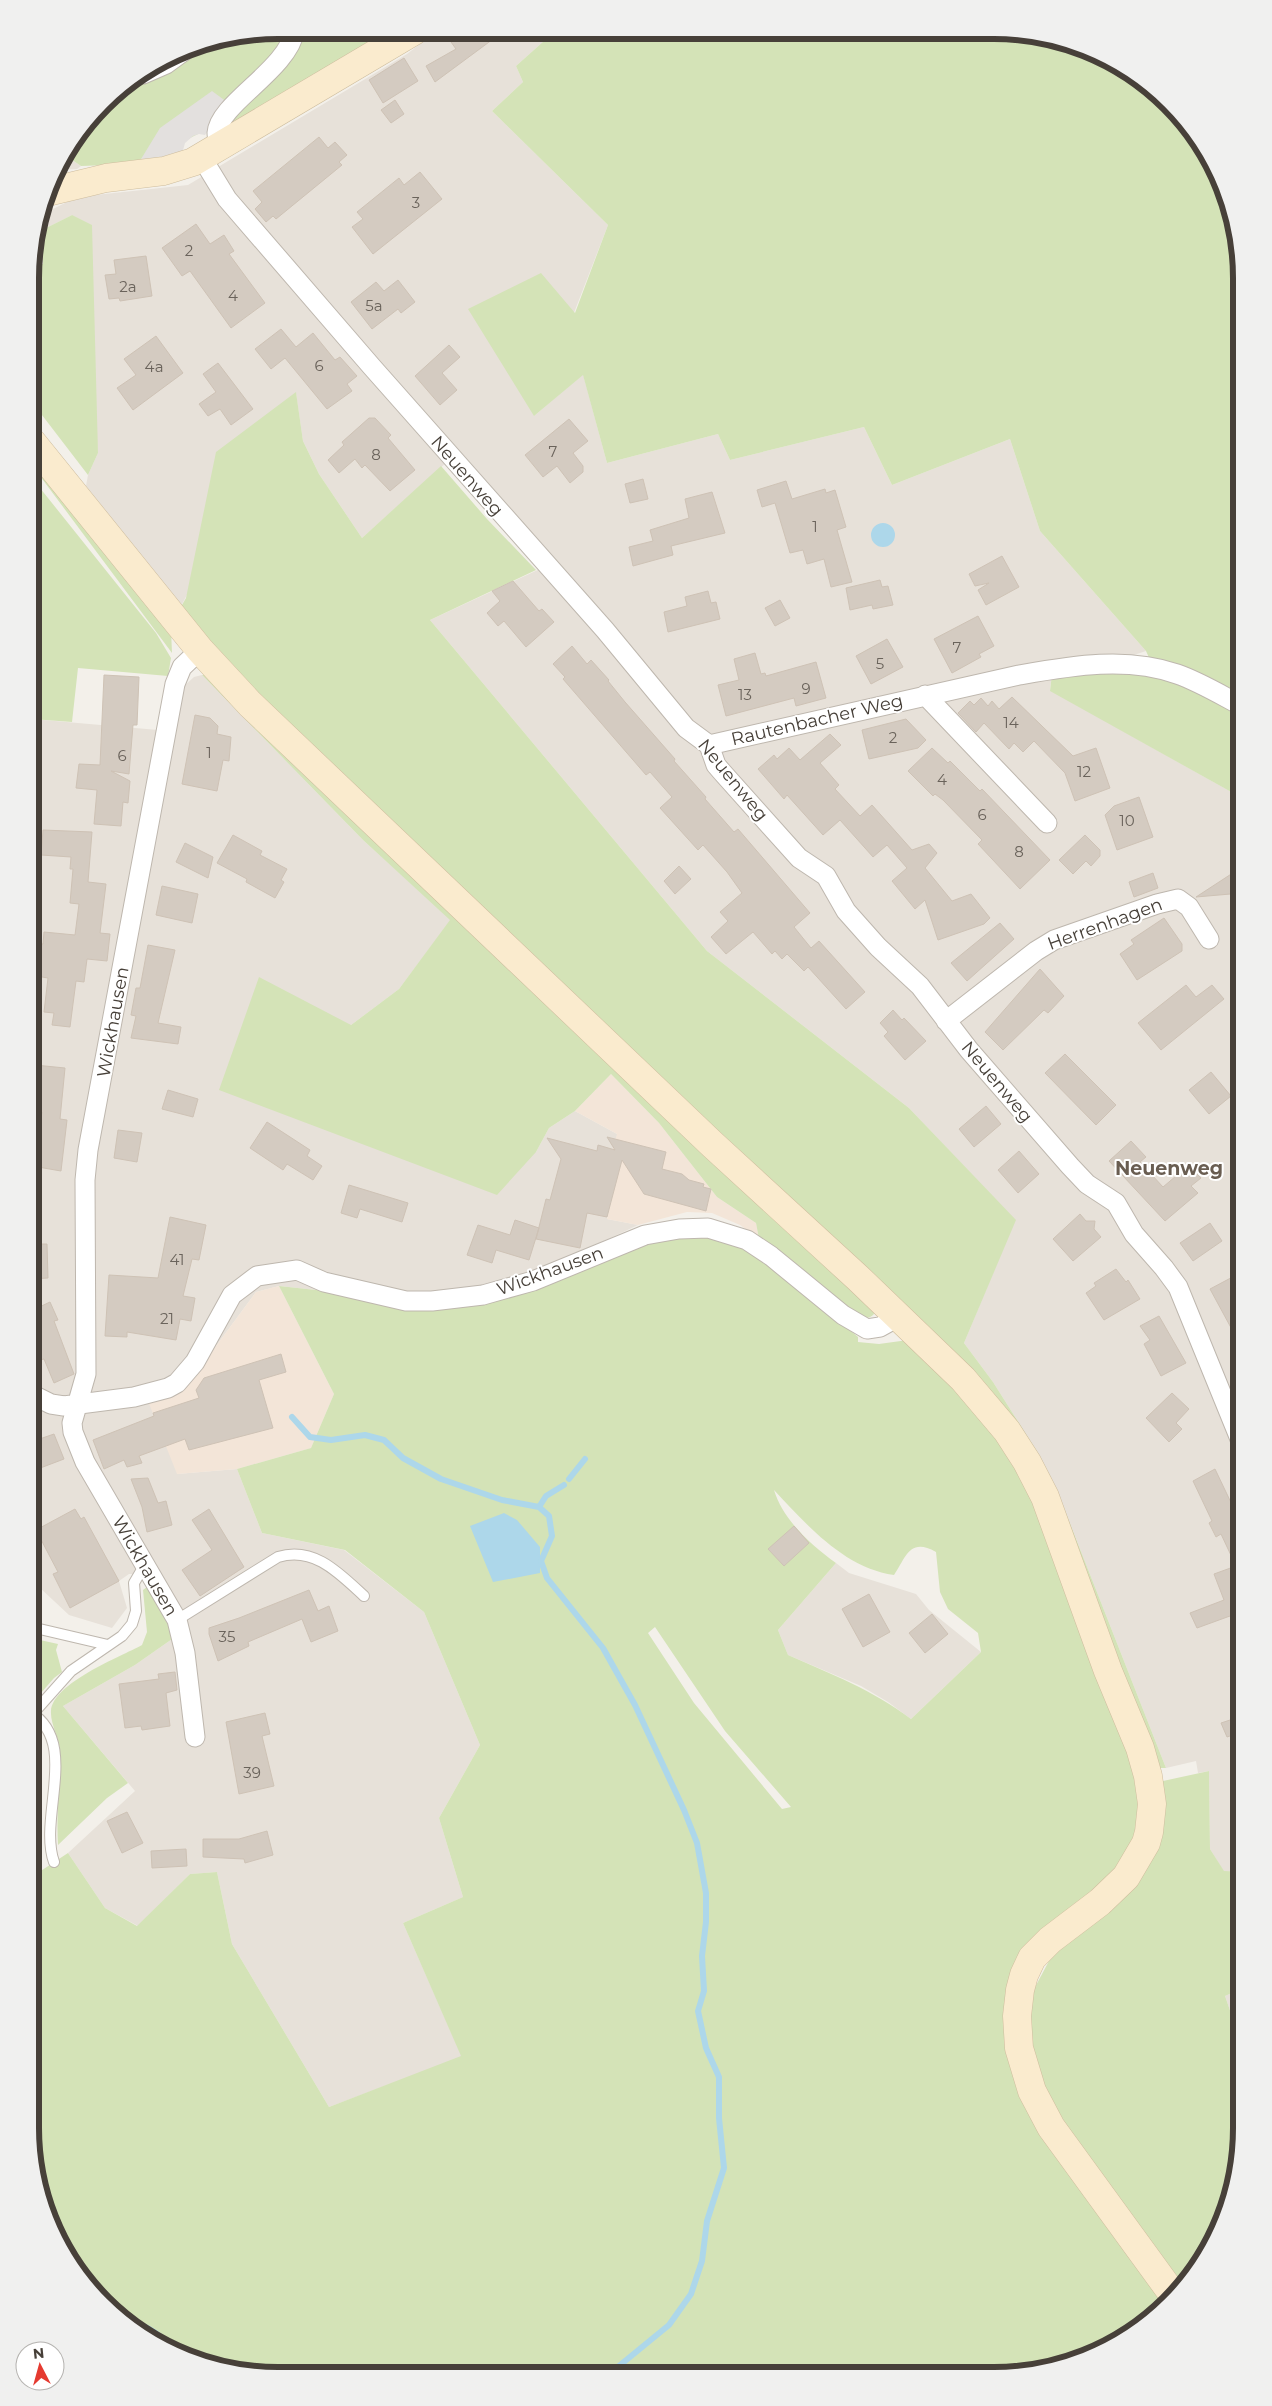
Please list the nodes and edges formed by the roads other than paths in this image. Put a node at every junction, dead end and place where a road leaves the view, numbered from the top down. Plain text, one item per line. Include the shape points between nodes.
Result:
1 (292, 39) edge
2 (401, 39) edge
3 (211, 153) junction
4 (61, 176) edge
5 (106, 178) junction
6 (55, 190) edge
7 (39, 451) edge
8 (200, 650) junction
9 (925, 695) junction
10 (1233, 702) edge
11 (708, 745) junction
12 (1047, 823) dead end
13 (1209, 939) dead end
14 (946, 1021) junction
15 (898, 1317) junction
16 (39, 1398) edge
17 (78, 1405) junction
18 (1233, 1422) edge
19 (144, 1566) junction
20 (364, 1596) dead end
21 (177, 1620) junction
22 (39, 1629) edge
23 (108, 1645) junction
24 (39, 1706) edge
25 (39, 1720) edge
26 (195, 1737) dead end
27 (54, 1862) dead end
28 (1170, 2290) edge

1 - 3 street via 287,51 222,122
2 - 3 main road
3 - 5 main road via 164,171
3 - 11 street, Neuenweg via 227,198 605,630 686,728
4 - 5 main road
5 - 6 main road
7 - 8 main road
8 - 15 main road via 264,717
8 - 17 street, Wickhausen via 182,667 175,684 87,1158 86,1374
9 - 10 street, Rautenbacher Weg via 1067,666 1106,663 1177,674
9 - 11 street, Rautenbacher Weg
9 - 12 street, Rautenbacher Weg
11 - 14 street, Neuenweg via 722,772 799,858 826,876 846,910 878,947 920,986
13 - 14 street, Herrenhagen via 1189,907 1178,899 1157,904 1054,940
14 - 18 street, Neuenweg via 1070,1166 1087,1184 1116,1203 1134,1234 1169,1274 1183,1298
15 - 17 street, Wickhausen via 880,1327 867,1329 843,1315 746,1240 708,1228 665,1230 533,1281 483,1295 432,1301 406,1301 324,1282 297,1270 257,1276 232,1295 195,1362 177,1383 134,1397
15 - 28 main road via 963,1379 1007,1431 1027,1462 1045,1497 1145,1763 1152,1804 1149,1832 1142,1852 1115,1890 1057,1934 1032,1958 1024,1975 1017,2016 1023,2064 1040,2107
16 - 17 street, Wickhausen via 51,1404
17 - 19 street, Wickhausen via 72,1423 78,1447
19 - 21 street, Wickhausen
19 - 23 lane via 134,1583 136,1611 132,1624
20 - 21 lane via 320,1559 288,1554 278,1557
21 - 26 street, Wickhausen via 185,1652
22 - 23 lane
23 - 24 lane via 72,1671
25 - 27 lane via 47,1725 55,1752 50,1841

